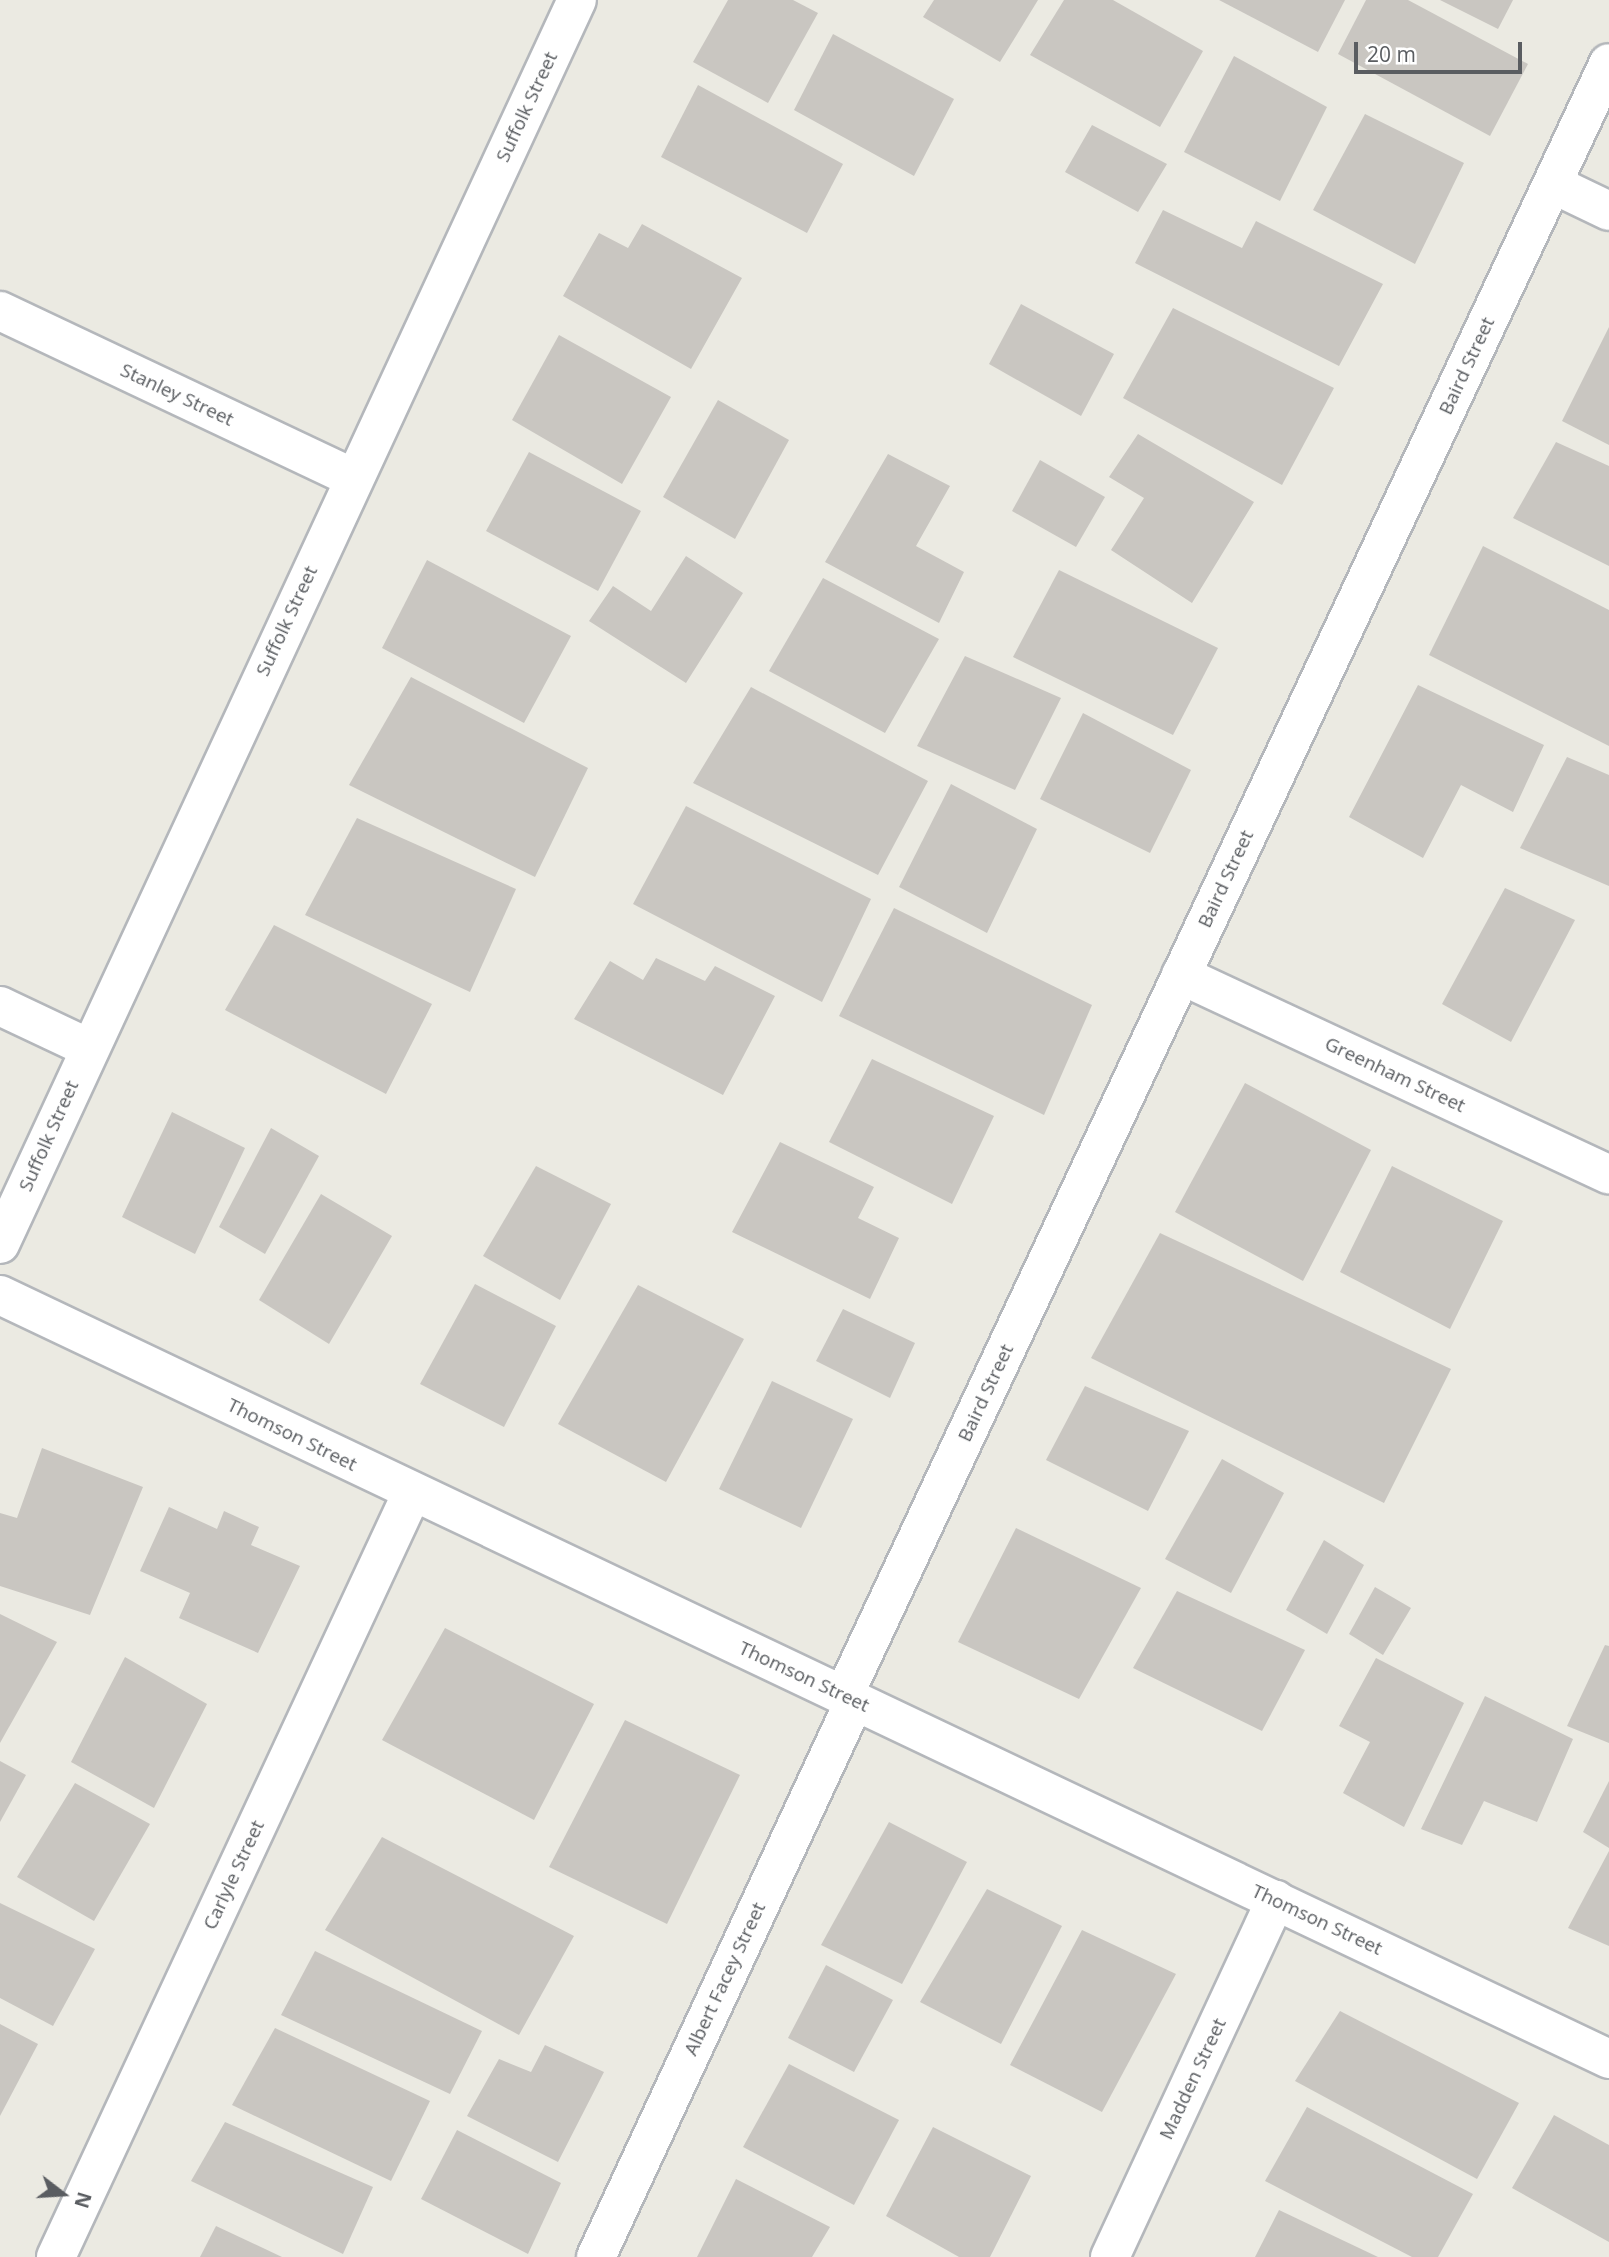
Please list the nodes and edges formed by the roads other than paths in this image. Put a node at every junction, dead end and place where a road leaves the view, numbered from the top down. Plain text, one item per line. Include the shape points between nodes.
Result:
1 (577, 0) edge
2 (1609, 63) edge
3 (1553, 184) junction
4 (1609, 211) edge
5 (0, 311) edge
6 (354, 478) junction
7 (1181, 975) junction
8 (0, 1006) edge
9 (89, 1048) junction
10 (1609, 1175) edge
11 (0, 1244) edge
12 (0, 1295) edge
13 (412, 1493) junction
14 (849, 1698) junction
15 (1276, 1900) junction
16 (1609, 2059) edge
17 (56, 2257) edge
18 (596, 2257) edge
19 (1110, 2257) edge

1 - 6 street, Suffolk Street
2 - 3 street, Baird Street
3 - 4 street
3 - 7 street, Baird Street
5 - 6 street, Stanley Street
6 - 9 street, Suffolk Street
7 - 10 street, Greenham Street
7 - 14 street, Baird Street
8 - 9 street
9 - 11 street, Suffolk Street
12 - 13 street, Thomson Street
13 - 14 street, Thomson Street
13 - 17 street, Carlyle Street
14 - 15 street, Thomson Street
14 - 18 street, Albert Facey Street
15 - 16 street, Thomson Street
15 - 19 street, Madden Street

